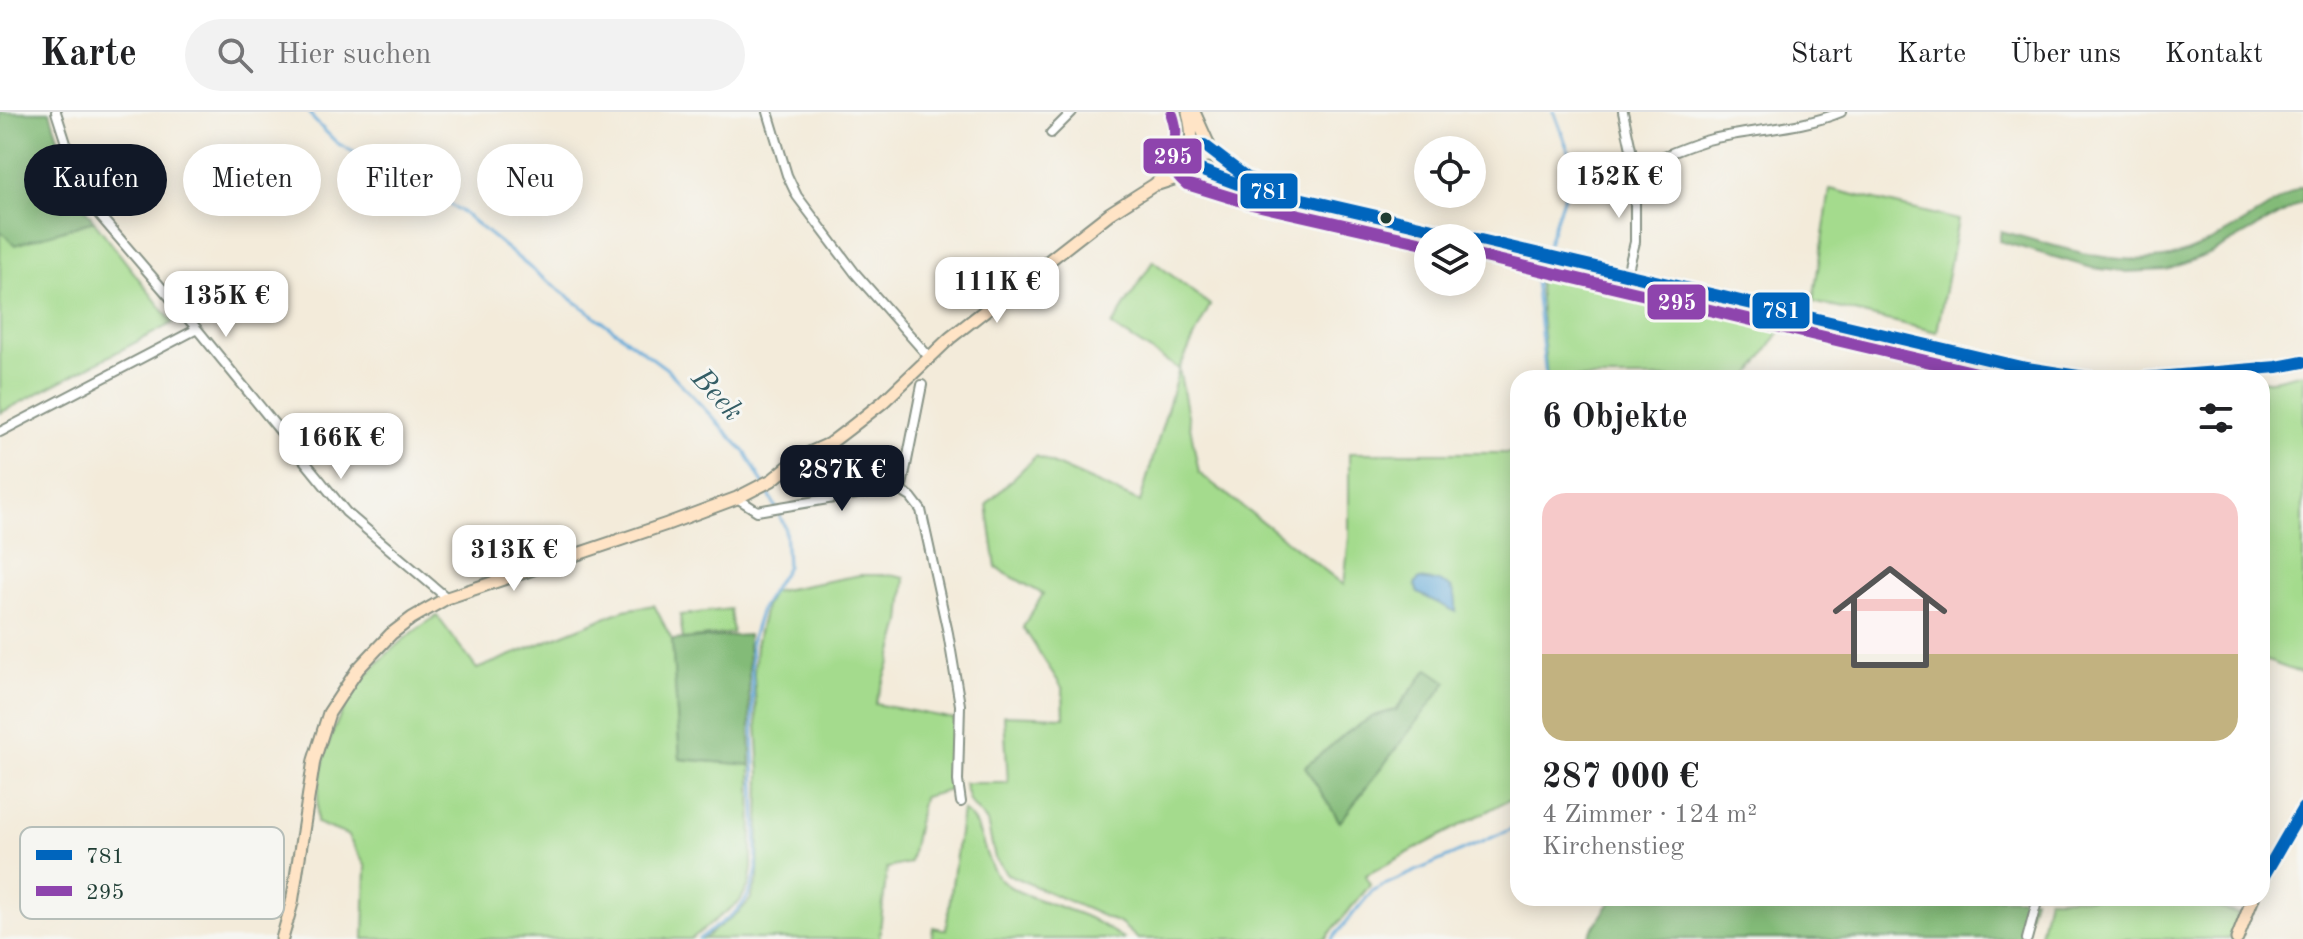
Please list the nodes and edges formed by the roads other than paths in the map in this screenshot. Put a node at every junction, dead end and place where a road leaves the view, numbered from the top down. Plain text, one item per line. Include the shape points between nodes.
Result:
1 (56, 112) edge
2 (768, 112) edge
3 (1072, 112) edge
4 (1191, 112) edge
5 (1623, 112) edge
6 (1841, 112) edge
7 (1051, 133) dead end
8 (1210, 150) junction
9 (1188, 153) junction
10 (1635, 168) junction
11 (1200, 171) junction
12 (1154, 185) junction
13 (1282, 193) junction
14 (1414, 224) edge
15 (1486, 241) edge
16 (1627, 274) junction
17 (197, 329) junction
18 (929, 357) junction
19 (2303, 362) edge
20 (2034, 370) edge
21 (2241, 370) edge
22 (922, 385) dead end
23 (0, 432) edge
24 (901, 491) junction
25 (737, 498) junction
26 (447, 598) junction
27 (961, 802) dead end
28 (2303, 808) edge
29 (2270, 865) edge
30 (2036, 906) edge
31 (2250, 906) edge
32 (282, 939) edge
33 (2027, 939) edge
34 (2237, 939) edge

1 - 17 street via 83,196
2 - 18 street via 797,196
3 - 7 street
4 - 8 main road
4 - 9 main road
5 - 10 street
6 - 10 street via 1710,139
8 - 9 main road via 1200,145
8 - 11 main road via 1211,164
8 - 13 main road via 1246,177
9 - 11 main road via 1188,164
9 - 12 main road
10 - 16 street via 1635,242
11 - 12 main road
11 - 13 main road
12 - 18 main road via 1110,213
13 - 14 main road
15 - 16 main road
16 - 20 main road
17 - 23 street
17 - 26 street via 346,512
18 - 25 main road via 829,444
19 - 21 main road
22 - 24 street
24 - 25 street via 757,511
24 - 27 street via 921,510 948,633 960,705
25 - 26 main road
26 - 32 main road via 391,634 358,669 329,713 314,760
28 - 29 main road
30 - 33 street
31 - 34 main road

